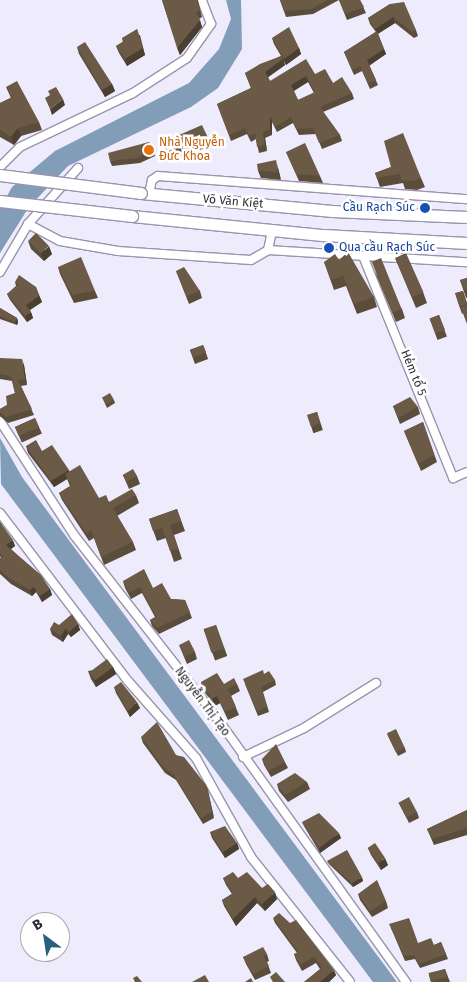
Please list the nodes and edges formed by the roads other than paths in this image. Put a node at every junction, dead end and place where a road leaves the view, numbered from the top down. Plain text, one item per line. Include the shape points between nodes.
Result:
1 (202, 0) edge
2 (0, 167) edge
3 (78, 168) dead end
4 (0, 175) edge
5 (145, 193) junction
6 (467, 199) edge
7 (0, 201) edge
8 (467, 217) edge
9 (28, 224) junction
10 (272, 231) junction
11 (467, 243) edge
12 (268, 250) junction
13 (364, 256) junction
14 (467, 262) edge
15 (0, 272) edge
16 (0, 421) edge
17 (467, 472) edge
18 (0, 513) edge
19 (376, 683) dead end
20 (242, 757) junction
21 (350, 982) edge
22 (406, 982) edge

1 - 2 street via 211,24 187,58 133,93 20,147
3 - 9 street
4 - 5 main road, Võ Văn Kiệt, bridge
5 - 6 street via 158,176
5 - 8 main road, Võ Văn Kiệt via 332,211
7 - 10 main road, Võ Văn Kiệt, bridge
9 - 12 street via 60,240 118,251 251,260
9 - 15 street
10 - 11 main road, Võ Văn Kiệt
10 - 12 street
12 - 13 street
13 - 14 street
13 - 17 street, Hẻm tổ 5 via 452,478
16 - 20 street, Nguyễn Thị Tạo via 39,487
18 - 21 street via 128,681 196,758 251,857
19 - 20 street via 304,728
20 - 22 street, Nguyễn Thị Tạo

